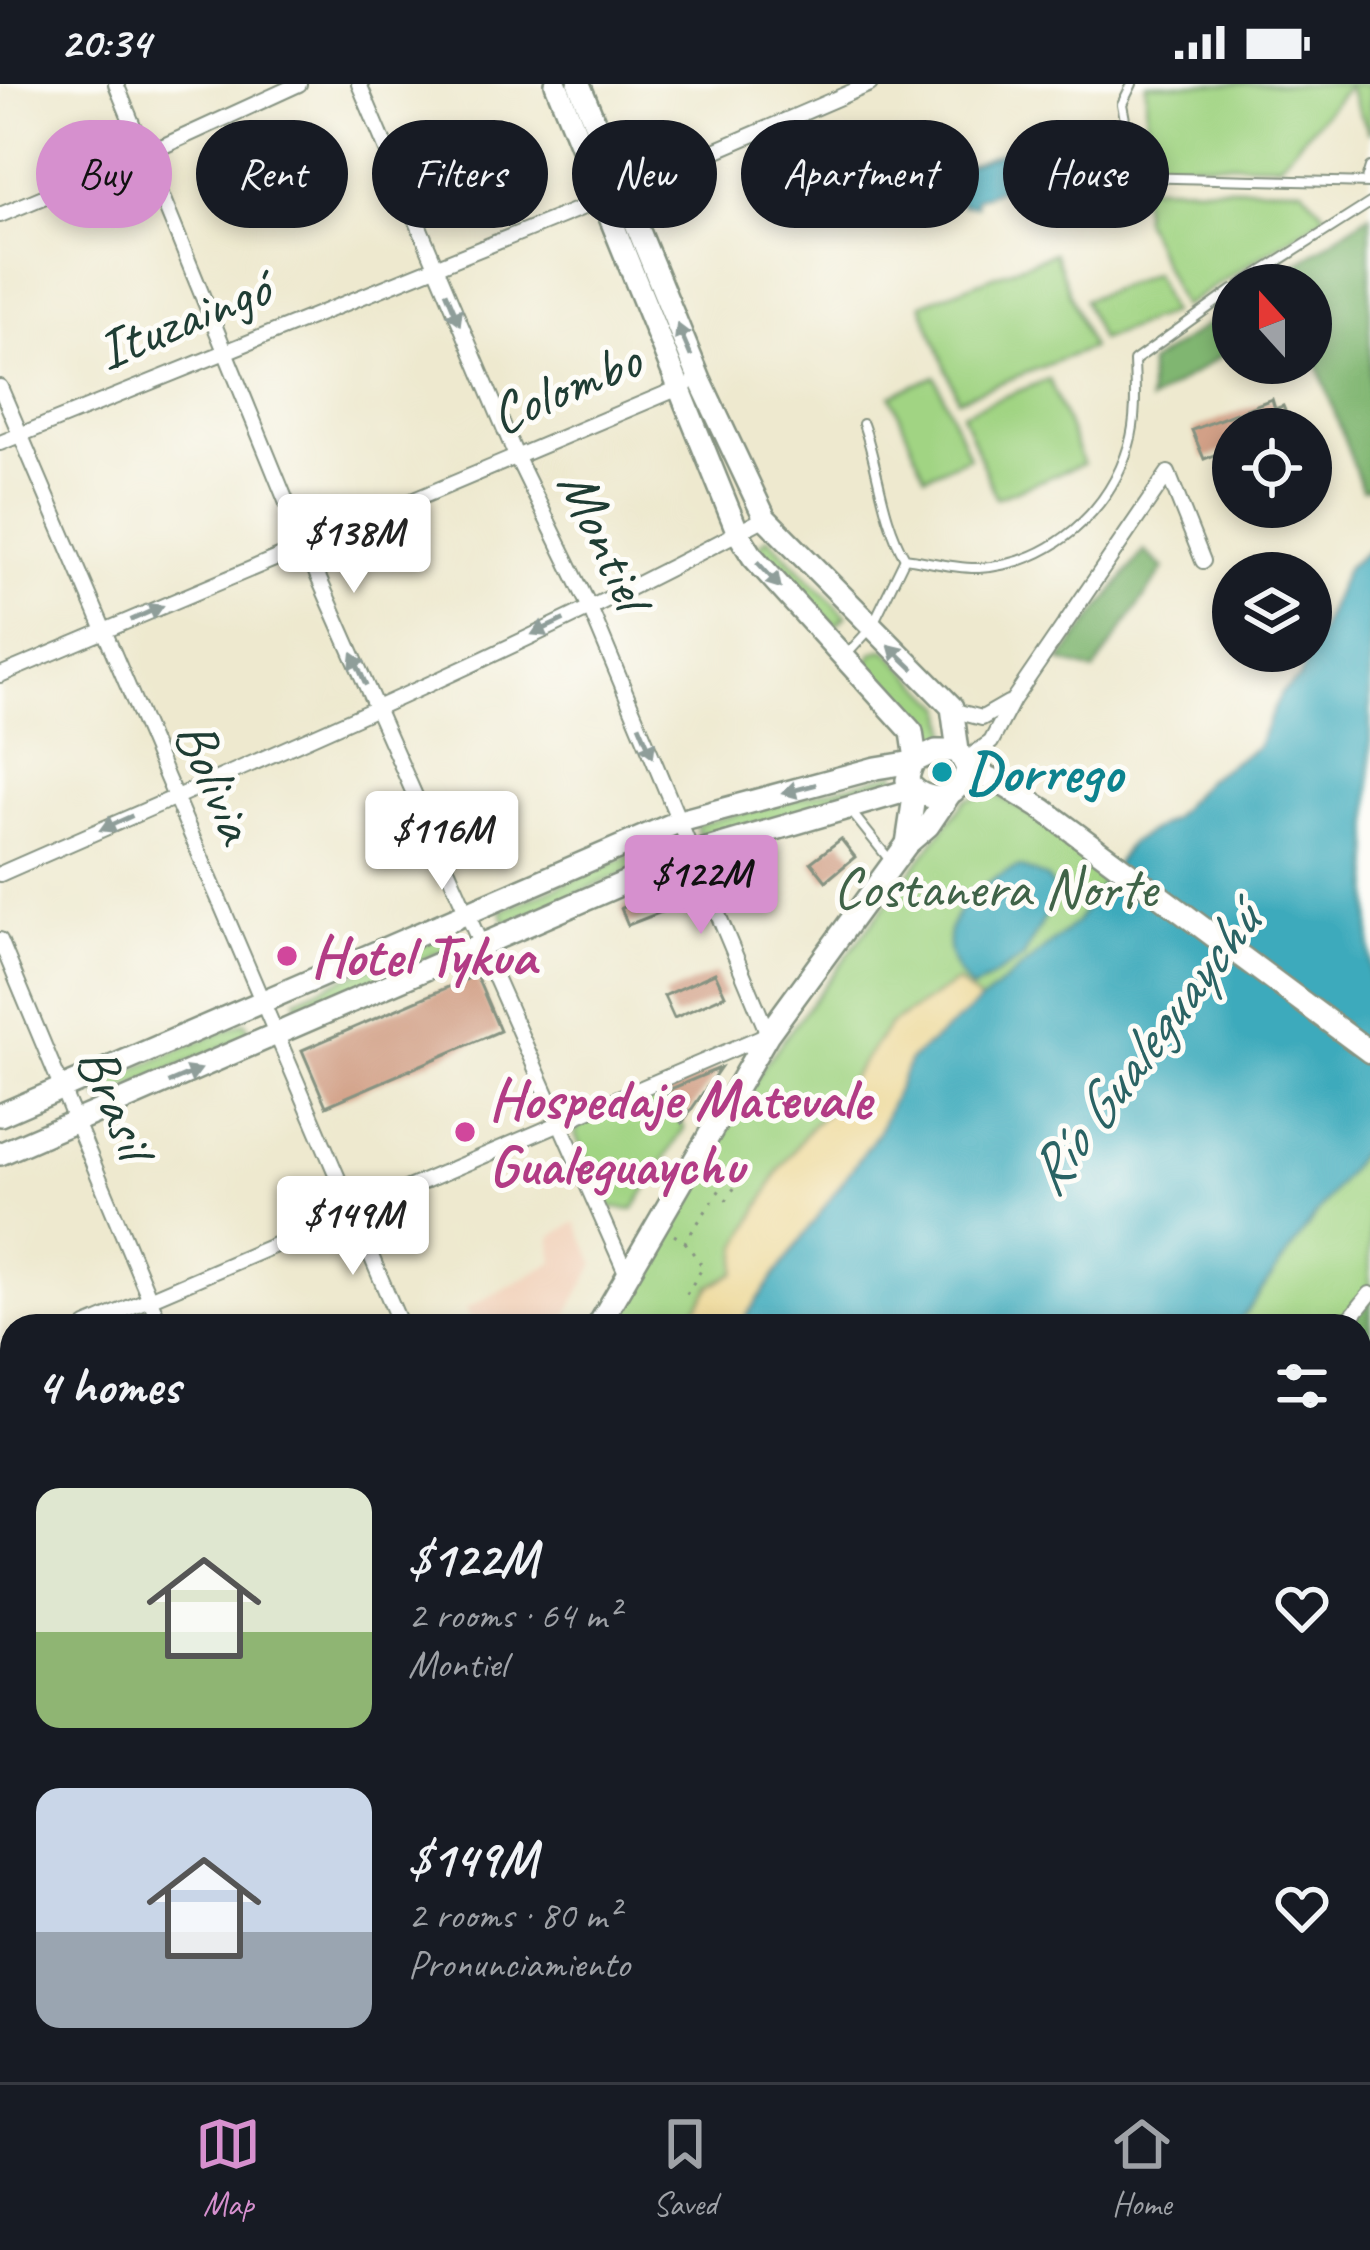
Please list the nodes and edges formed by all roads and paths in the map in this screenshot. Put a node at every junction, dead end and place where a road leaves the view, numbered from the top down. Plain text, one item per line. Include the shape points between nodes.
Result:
1 (116, 84) edge
2 (299, 84) edge
3 (359, 84) edge
4 (556, 84) edge
5 (579, 84) edge
6 (870, 84) edge
7 (1132, 84) edge
8 (839, 90) edge
9 (131, 120) edge
10 (574, 120) edge
11 (589, 120) edge
12 (172, 142) edge
13 (717, 146) edge
14 (1370, 167) edge
15 (1368, 182) edge
16 (36, 200) edge
17 (1370, 203) edge
18 (572, 210) edge
19 (0, 215) edge
20 (172, 220) edge
21 (622, 228) edge
22 (627, 228) edge
23 (435, 264) junction
24 (1273, 264) edge
25 (1212, 305) edge
26 (224, 351) junction
27 (700, 380) junction
28 (0, 387) edge
29 (677, 389) junction
30 (863, 424) dead end
31 (20, 435) junction
32 (0, 443) edge
33 (516, 456) junction
34 (765, 518) junction
35 (738, 533) junction
36 (304, 544) junction
37 (905, 557) junction
38 (1202, 561) dead end
39 (590, 608) junction
40 (871, 628) junction
41 (104, 632) junction
42 (843, 658) junction
43 (0, 675) edge
44 (1012, 700) junction
45 (377, 708) junction
46 (955, 711) junction
47 (914, 760) junction
48 (963, 760) junction
49 (914, 789) junction
50 (950, 795) junction
51 (175, 797) junction
52 (848, 808) junction
53 (680, 821) junction
54 (908, 844) junction
55 (693, 853) junction
56 (893, 864) junction
57 (0, 874) edge
58 (465, 914) junction
59 (0, 940) edge
60 (480, 948) junction
61 (262, 1002) junction
62 (768, 1034) junction
63 (276, 1036) junction
64 (1370, 1052) edge
65 (62, 1089) junction
66 (0, 1115) edge
67 (560, 1122) junction
68 (76, 1123) junction
69 (0, 1154) edge
70 (723, 1205) dead end
71 (350, 1210) junction
72 (667, 1231) dead end
73 (685, 1242) junction
74 (628, 1275) junction
75 (686, 1295) dead end
76 (149, 1299) junction
77 (114, 1314) edge
78 (156, 1314) edge
79 (396, 1314) edge
80 (605, 1314) edge

1 - 9 street
2 - 12 street
3 - 23 street, Montiel
4 - 10 main road
5 - 11 main road
6 - 8 street, Ituzaingó
7 - 15 lane via 1122,104 1136,177
8 - 13 street, Ituzaingó
14 - 15 lane
16 - 19 street
17 - 24 lane
18 - 23 street, Ituzaingó
20 - 26 street
21 - 29 main road
27 -> 22 main road
23 - 26 street, Ituzaingó
23 -> 33 street, Montiel
25 - 37 lane via 1134,361 1130,442 1113,486 1062,541 977,568
26 - 31 street, Ituzaingó
26 - 36 street
27 - 29 street, Colombo
27 - 34 main road
28 - 31 street, Bolivia
29 - 33 street, Colombo
29 - 35 main road
30 - 37 lane via 890,532
31 - 32 street, Ituzaingó
31 - 41 street, Bolivia
33 - 36 street, Colombo
33 - 39 street, Montiel
34 - 35 street
34 - 40 main road
35 - 39 street
35 -> 42 main road
41 -> 36 street, Colombo
45 -> 36 street
37 - 40 lane
38 - 44 street via 1168,473
39 -> 45 street
39 -> 53 street, Montiel
40 - 42 lane
46 -> 40 main road
41 - 43 street, Colombo
41 - 51 street, Bolivia
42 - 47 main road via 912,732
44 - 46 street via 982,718
44 - 48 street via 991,742
45 - 51 street
45 - 58 street
46 - 48 main road
47 - 48 main road via 936,751
47 - 49 main road
47 -> 53 main road
48 - 50 main road via 965,781
48 - 64 main road via 1044,810
49 - 50 main road via 933,799
49 - 52 main road
49 - 54 main road
50 - 54 main road
51 -> 57 street
51 - 61 street, Bolivia
52 - 55 main road
52 - 56 lane
53 - 55 street, Montiel
53 - 58 main road
54 - 56 main road
55 - 60 main road
55 - 62 street, Montiel
56 - 62 main road
58 - 60 street
58 - 61 main road
59 - 65 street, Brasil
60 - 63 main road
60 - 67 street
61 - 63 street, Bolivia
61 - 65 main road
62 - 67 street
62 - 74 main road
68 -> 63 main road
63 - 71 street, Bolivia
65 - 66 main road
65 - 68 street, Brasil
67 - 71 street
67 - 74 street
68 - 69 main road
68 - 76 street, Brasil
70 - 73 path via 744,1173 734,1167
71 - 76 street
71 - 79 street, Bolivia
72 - 73 path
73 - 75 path via 703,1267
74 - 80 main road
76 - 77 street
76 - 78 street, Brasil

